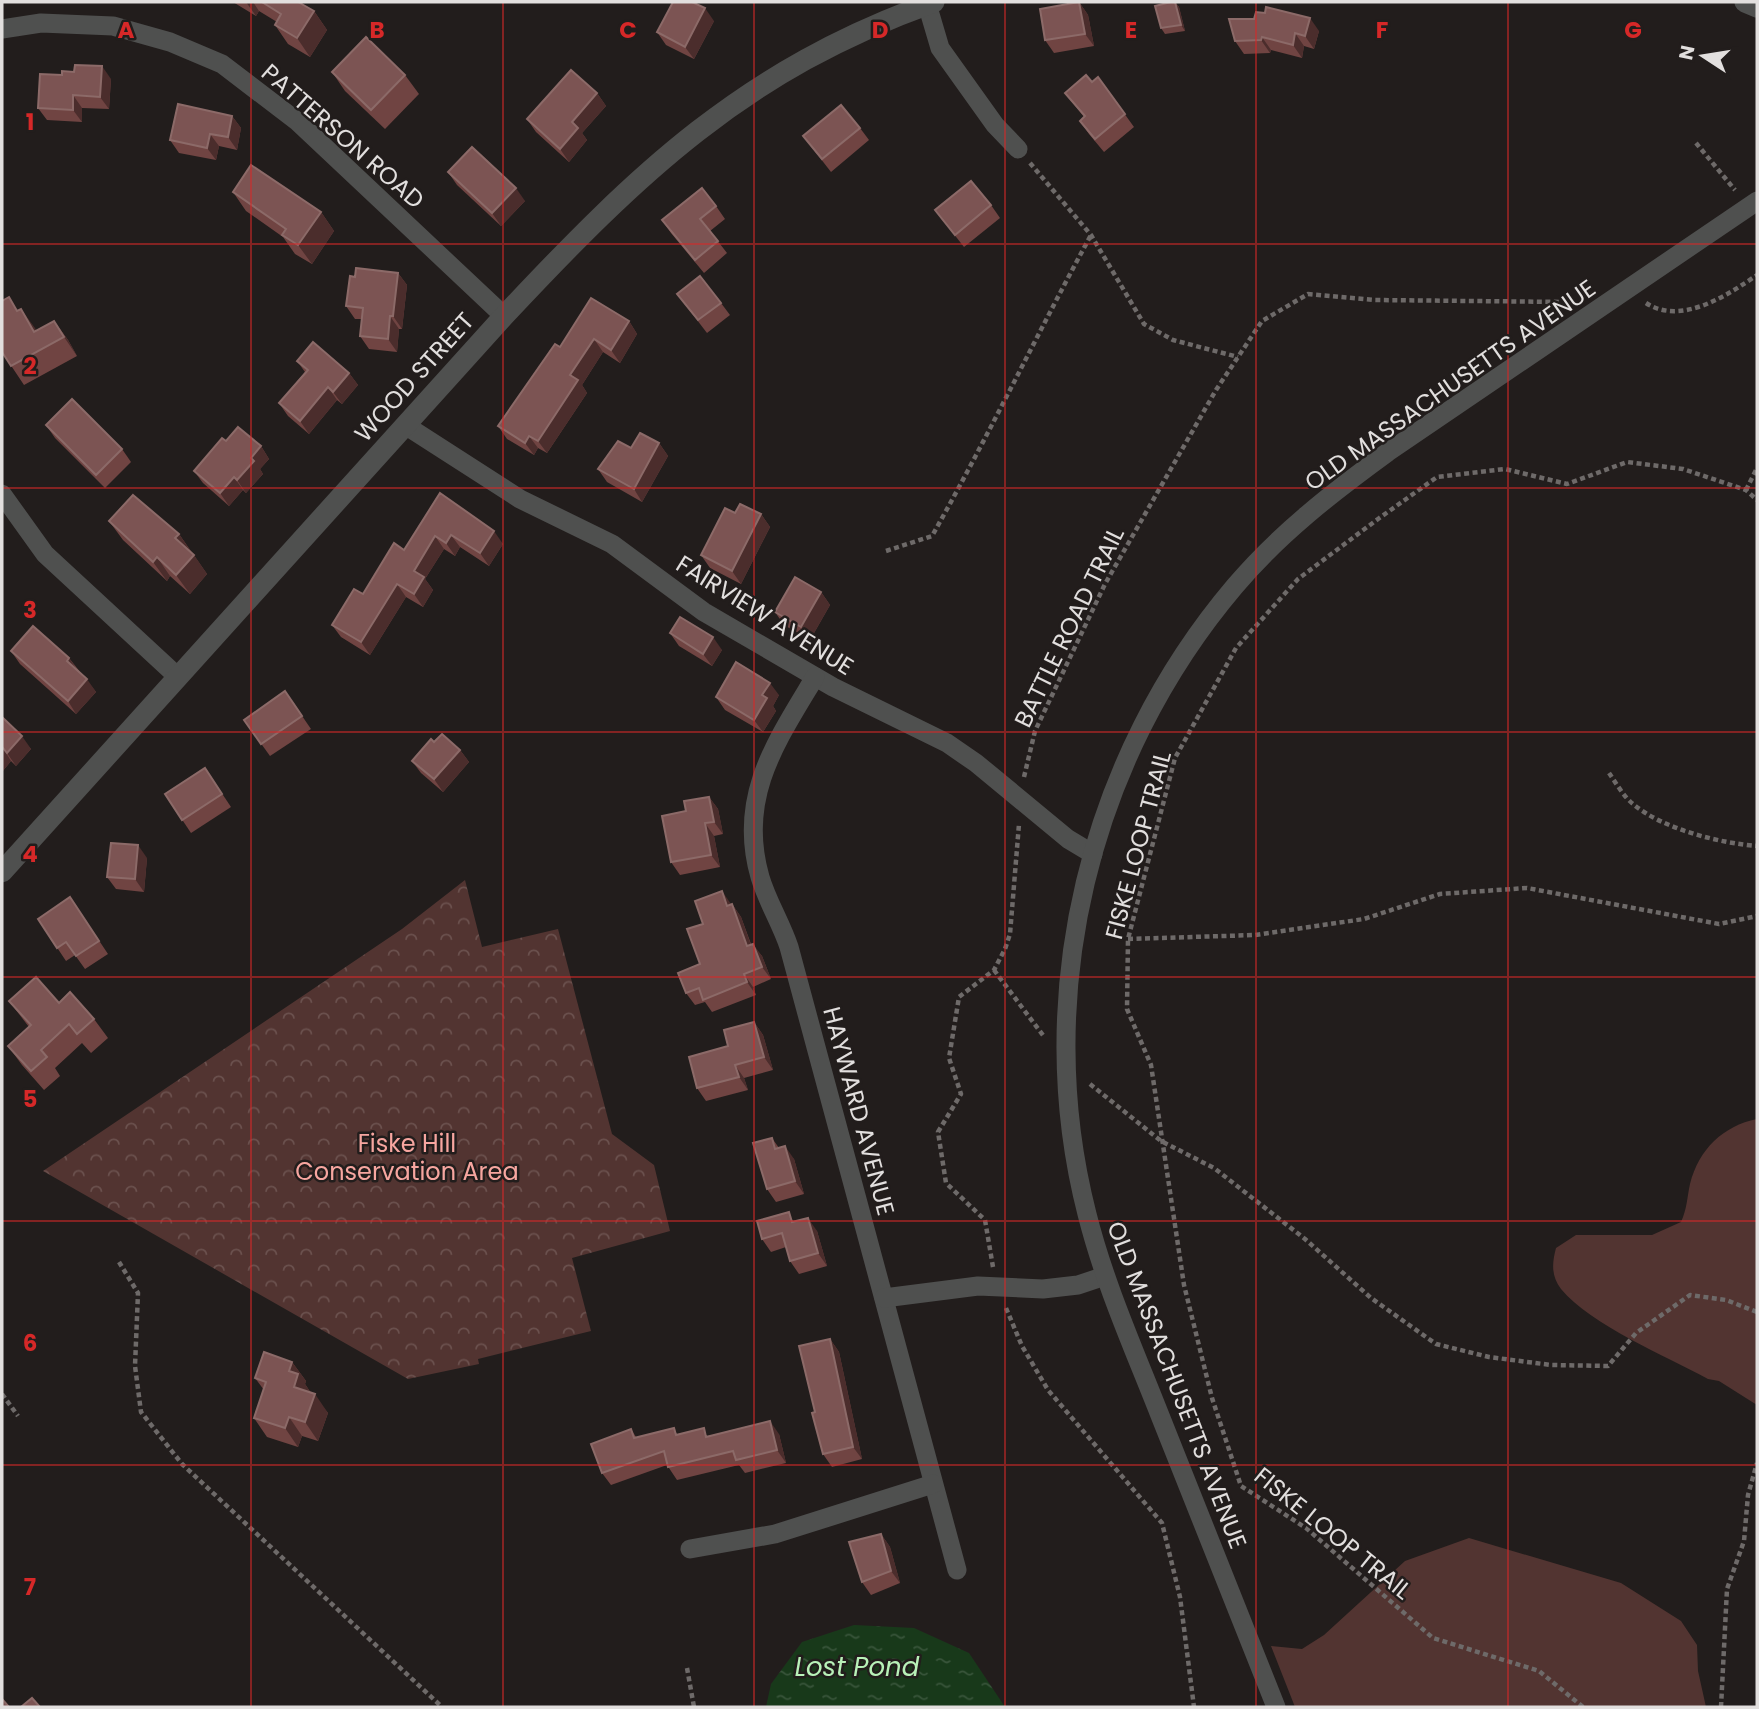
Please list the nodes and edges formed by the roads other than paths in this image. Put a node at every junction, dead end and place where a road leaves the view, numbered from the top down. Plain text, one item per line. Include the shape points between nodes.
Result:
1 (1745, 2) edge
2 (930, 3) edge
3 (1757, 7) edge
4 (2, 29) edge
5 (1018, 149) road end
6 (1757, 201) edge
7 (504, 316) junction
8 (405, 425) junction
9 (2, 494) edge
10 (177, 677) junction
11 (815, 677) junction
12 (1093, 854) junction
13 (2, 872) edge
14 (1105, 1276) junction
15 (884, 1298) junction
16 (933, 1485) junction
17 (690, 1549) dead end
18 (957, 1570) dead end
19 (1276, 1707) edge

1 - 3 street
2 - 5 street via 940,48
2 - 7 street, WOOD STREET via 819,51 719,113 629,188
4 - 7 street, PATTERSON ROAD via 41,23 113,26 170,42 222,64 298,122
6 - 12 street, OLD MASSACHUSETTS AVENUE via 1388,452 1274,545 1214,612 1164,687 1128,756
7 - 8 street, WOOD STREET
8 - 10 street, WOOD STREET
8 - 11 street, FAIRVIEW AVENUE via 520,499 612,544 695,607
9 - 10 street via 45,554
10 - 13 street, WOOD STREET
11 - 12 street, FAIRVIEW AVENUE via 947,743
11 - 15 street, HAYWARD AVENUE via 762,773 755,811 756,852 760,877 786,939
12 - 14 street, OLD MASSACHUSETTS AVENUE via 1073,944 1065,1046 1077,1167
14 - 15 street via 1043,1289 978,1286
14 - 19 street, OLD MASSACHUSETTS AVENUE
15 - 16 street, HAYWARD AVENUE
16 - 17 street via 775,1534
16 - 18 street, HAYWARD AVENUE

